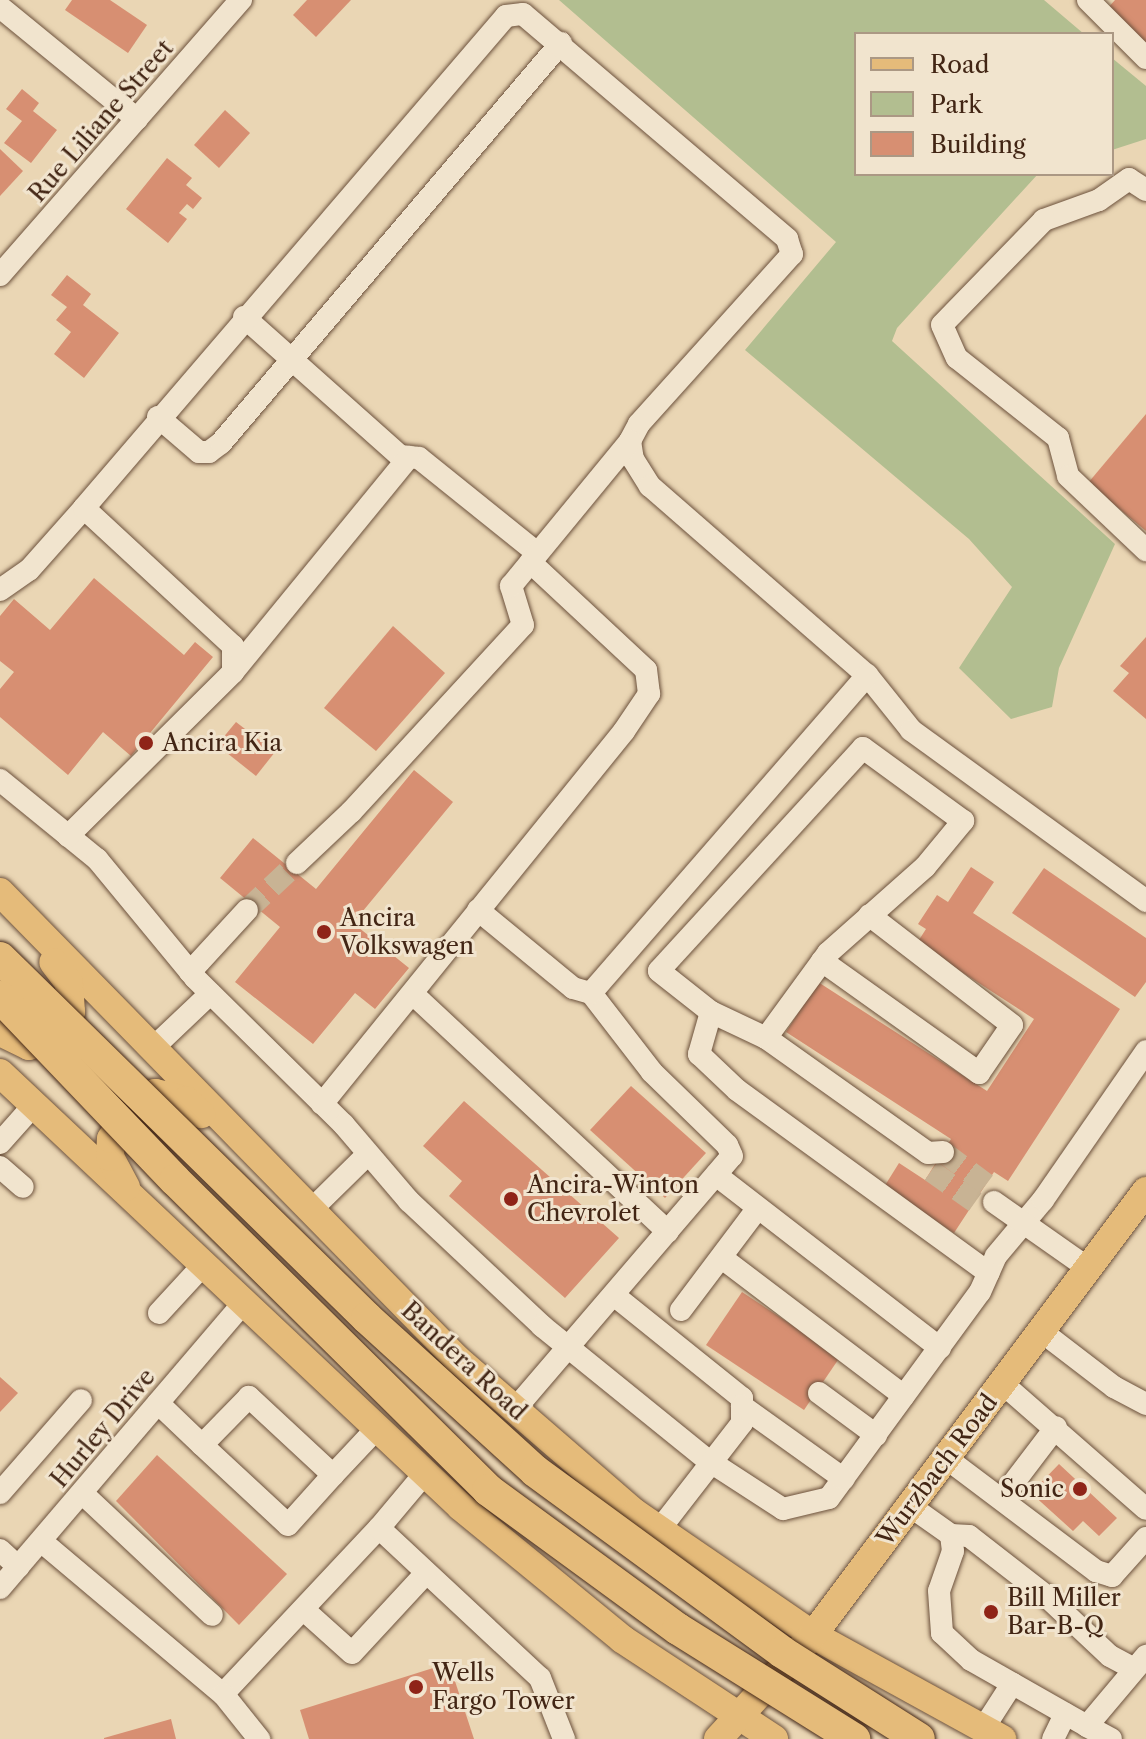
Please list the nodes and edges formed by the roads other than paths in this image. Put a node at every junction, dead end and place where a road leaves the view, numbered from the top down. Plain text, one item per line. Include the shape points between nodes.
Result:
1 (241, 0) edge
2 (1088, 0) edge
3 (0, 7) edge
4 (561, 43) junction
5 (1146, 58) edge
6 (137, 119) junction
7 (1146, 190) edge
8 (0, 275) edge
9 (244, 317) junction
10 (291, 359) junction
11 (158, 417) junction
12 (630, 441) junction
13 (409, 457) junction
14 (84, 508) junction
15 (1146, 550) edge
16 (534, 558) junction
17 (0, 590) edge
18 (233, 672) junction
19 (867, 675) junction
20 (0, 780) edge
21 (68, 836) junction
22 (297, 863) tunnel mouth
23 (0, 892) edge
24 (1146, 901) edge
25 (247, 910) tunnel mouth
26 (478, 910) junction
27 (869, 915) junction
28 (0, 958) edge
29 (822, 961) junction
30 (190, 972) junction
31 (591, 993) junction
32 (210, 994) junction
33 (414, 995) junction
34 (0, 997) edge
35 (711, 1012) junction
36 (0, 1032) edge
37 (766, 1038) junction
38 (153, 1048) junction
39 (1146, 1051) edge
40 (0, 1073) edge
41 (322, 1104) junction
42 (33, 1106) junction
43 (0, 1143) edge
44 (368, 1154) junction
45 (934, 1159) tunnel mouth
46 (0, 1167) edge
47 (716, 1175) junction
48 (285, 1183) junction
49 (23, 1187) dead end
50 (1146, 1191) edge
51 (985, 1196) tunnel mouth
52 (757, 1209) junction
53 (311, 1210) junction
54 (1023, 1223) junction
55 (160, 1224) junction
56 (668, 1232) junction
57 (722, 1258) junction
58 (204, 1264) junction
59 (1088, 1268) junction
60 (989, 1273) junction
61 (615, 1296) junction
62 (245, 1301) junction
63 (681, 1310) dead end
64 (159, 1313) dead end
65 (1041, 1331) junction
66 (569, 1345) junction
67 (940, 1348) junction
68 (1002, 1383) junction
69 (819, 1393) dead end
70 (904, 1396) junction
71 (81, 1400) dead end
72 (158, 1403) junction
73 (1146, 1404) edge
74 (742, 1406) junction
75 (515, 1409) junction
76 (378, 1427) junction
77 (1056, 1427) junction
78 (876, 1435) junction
79 (202, 1445) junction
80 (946, 1458) junction
81 (712, 1463) junction
82 (426, 1472) junction
83 (333, 1475) junction
84 (844, 1479) junction
85 (0, 1493) edge
86 (82, 1493) junction
87 (1002, 1498) junction
88 (910, 1506) junction
89 (1146, 1509) edge
90 (379, 1528) junction
91 (659, 1530) junction
92 (951, 1535) junction
93 (1146, 1538) edge
94 (41, 1541) junction
95 (0, 1550) edge
96 (18, 1567) junction
97 (426, 1573) junction
98 (0, 1588) edge
99 (304, 1610) junction
100 (212, 1615) dead end
101 (813, 1635) junction
102 (1139, 1662) edge
103 (1012, 1684) junction
104 (223, 1694) junction
105 (1065, 1714) junction
106 (739, 1715) junction
107 (1087, 1726) junction
108 (992, 1734) edge
109 (259, 1739) edge
110 (564, 1739) edge
111 (718, 1739) edge
112 (774, 1739) edge
113 (854, 1739) edge
114 (919, 1739) edge
115 (1053, 1739) edge
116 (1111, 1739) edge

1 - 6 street, Rue Liliane Street
2 - 5 street via 1107,25
3 - 6 street
4 - 9 street via 523,14 506,16
4 - 10 street
4 - 12 street via 787,239 792,254
6 - 8 street, Rue Liliane Street
7 - 15 street via 1129,179 1099,200 1044,220 942,325 957,358 1058,438 1068,476
9 - 10 street
9 - 11 street
10 - 11 street via 209,452 190,447
10 - 13 street via 400,456
11 - 14 street
12 - 16 street
12 - 19 street via 633,459 650,486
13 - 16 street via 419,458
13 - 18 street
14 - 17 street via 29,570
14 - 18 street via 233,646
16 - 22 street via 511,586 523,625 351,812
16 - 26 street via 646,670 649,694
18 - 21 street
19 - 24 street via 911,730
19 - 31 street
20 - 21 street
21 - 30 street via 97,859
23 - 36 main road via 69,983 72,997 71,1012 51,1034 29,1046
23 - 38 main road, Bandera Road
25 - 30 street
26 - 31 street via 573,988
26 - 33 street
27 - 29 street
27 - 29 street via 1012,1025 979,1073
27 - 35 street via 925,867 963,821 863,748 659,971
28 - 114 highway, bridge via 367,1318 535,1471 782,1652
29 - 37 street
30 - 32 street
31 - 47 street via 652,1072 727,1145 732,1156
32 - 38 street
32 - 41 street
33 - 41 street
33 - 56 street
34 - 113 highway, bridge via 175,1180 488,1490 678,1629
35 - 37 street
35 - 60 street via 699,1054 728,1081
37 - 45 street
38 - 48 main road, Bandera Road
39 - 54 street
40 - 42 main road
41 - 44 street
42 - 43 street
42 - 55 main road
44 - 53 street
44 - 66 street via 409,1201
46 - 49 street
47 - 52 street
47 - 56 street
48 - 53 main road, Bandera Road
48 - 55 main road via 186,1100 155,1093 124,1117 111,1139 110,1157 123,1184
50 - 59 main road, Wurzbach Road
51 - 54 street
52 - 57 street
52 - 67 street
53 - 75 main road, Bandera Road via 457,1359
54 - 59 street
54 - 60 street
55 - 58 main road
56 - 61 street
57 - 63 street
57 - 70 street
58 - 62 main road
58 - 64 street
59 - 65 main road, Wurzbach Road
60 - 67 street
61 - 66 street
61 - 74 street via 742,1398
62 - 72 street, Hurley Drive
62 - 76 main road
65 - 68 main road, Wurzbach Road
65 - 73 street via 1114,1387
66 - 75 street
66 - 81 street
67 - 70 street
68 - 77 street
68 - 80 main road, Wurzbach Road
69 - 78 street
70 - 78 street
71 - 85 street
72 - 79 street
72 - 86 street, Hurley Drive
74 - 81 street via 742,1423
74 - 84 street
75 - 91 main road, Bandera Road
76 - 82 main road
76 - 83 street
77 - 87 street
77 - 89 street
78 - 84 street
79 - 83 street via 249,1397
79 - 83 street via 288,1525
80 - 87 street
80 - 88 main road, Wurzbach Road
81 - 84 street via 783,1509 829,1498
81 - 91 street
82 - 90 street
82 - 106 main road via 622,1639
86 - 94 street, Hurley Drive
86 - 100 street
87 - 93 street via 1096,1571 1112,1576
88 - 92 street
88 - 101 main road, Wurzbach Road
90 - 97 street
90 - 99 street
91 - 101 main road, Bandera Road
92 - 102 street via 969,1536 1045,1595 1110,1656
92 - 103 street via 953,1551 939,1591 942,1633 971,1660
94 - 96 street, Hurley Drive
94 - 104 street
95 - 96 street
96 - 98 street, Hurley Drive
97 - 99 street via 352,1653
97 - 110 street via 540,1678
99 - 104 street
101 - 106 main road, Wurzbach Road
101 - 108 main road, Bandera Road
102 - 107 street
103 - 105 street
103 - 108 street
104 - 109 street
105 - 107 street
105 - 115 street
106 - 111 main road, Wurzbach Road
106 - 112 main road
107 - 116 street

